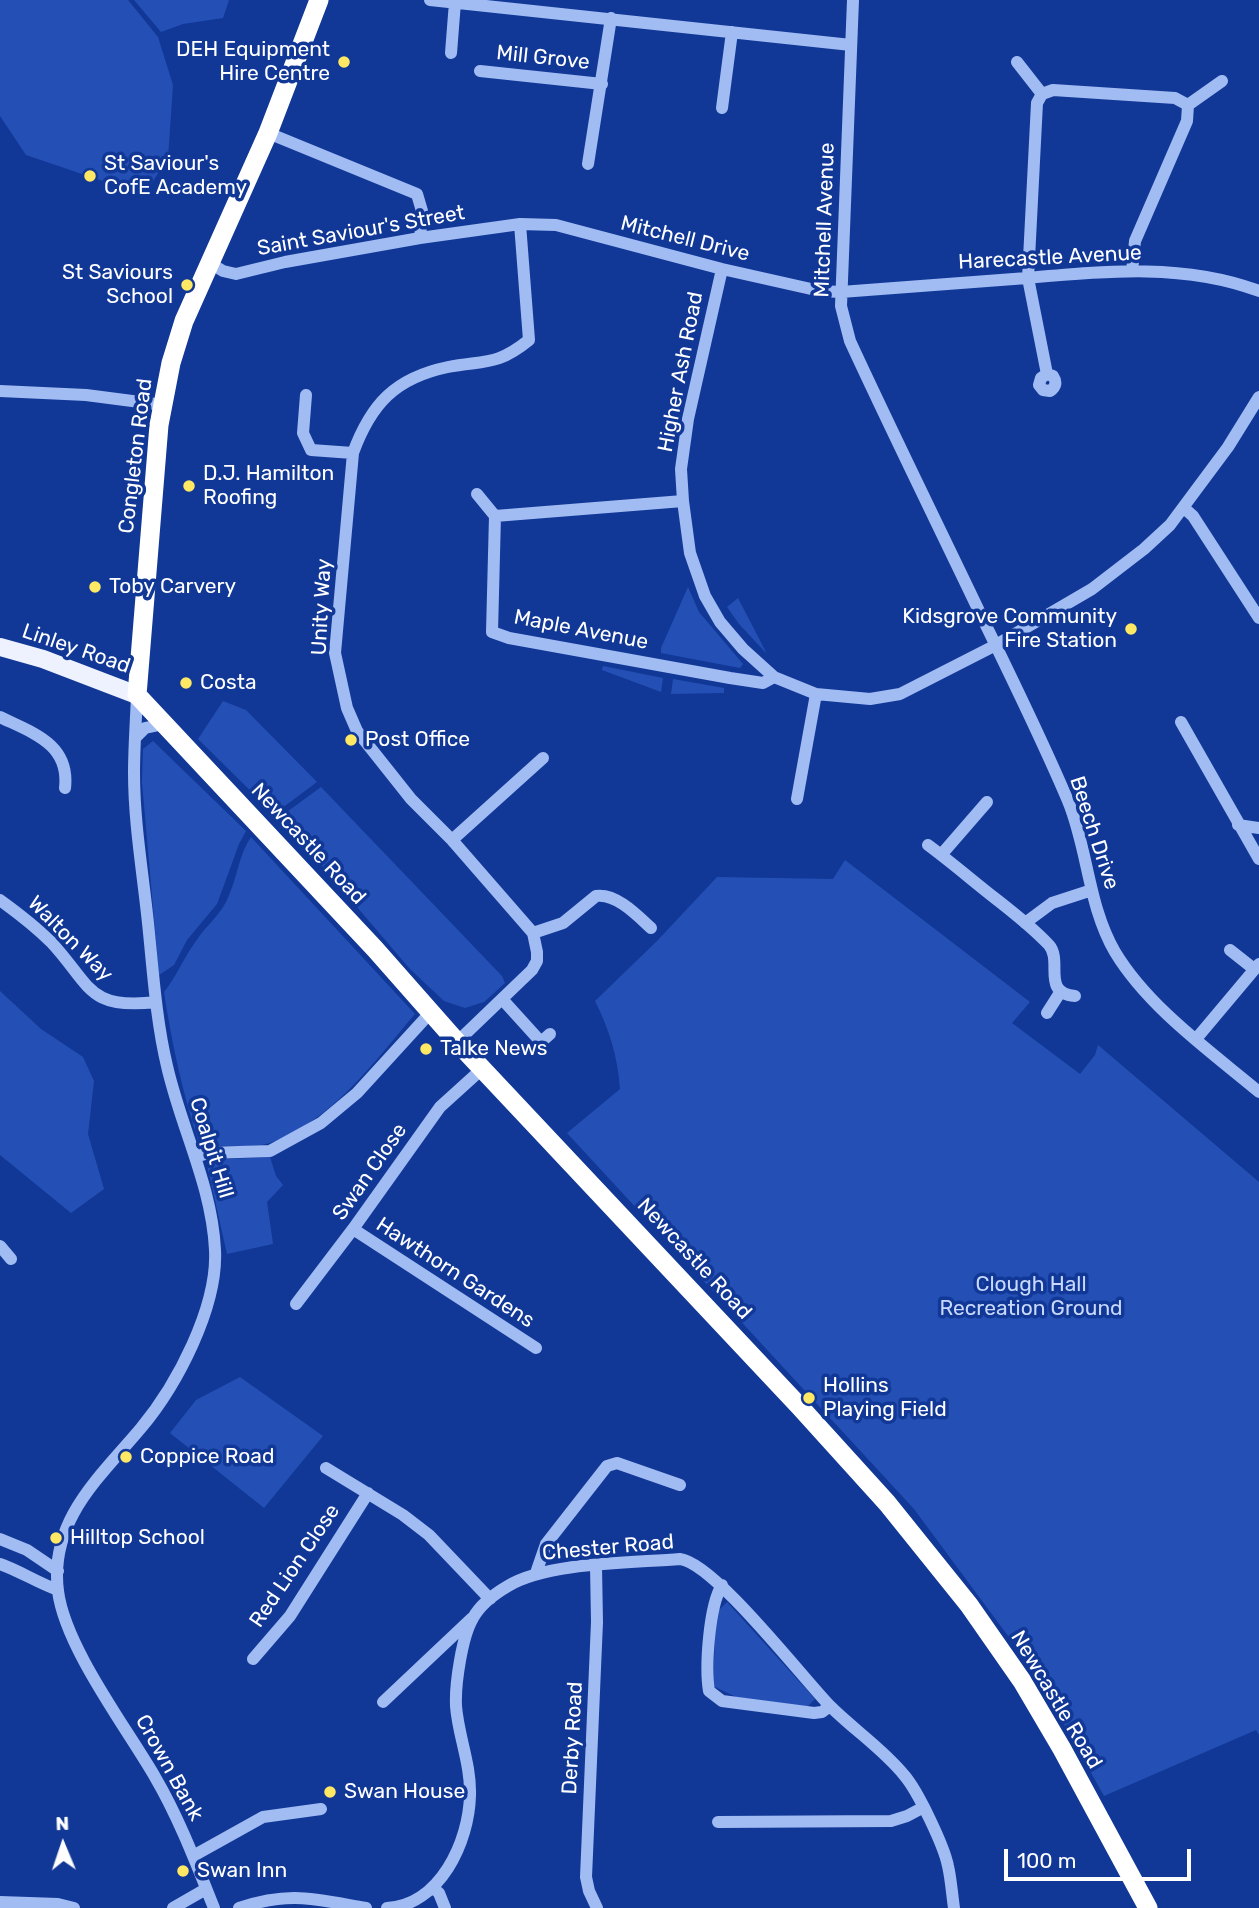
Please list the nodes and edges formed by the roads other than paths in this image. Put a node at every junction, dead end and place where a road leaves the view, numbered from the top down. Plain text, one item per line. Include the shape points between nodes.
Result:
1 (319, 0) edge
2 (430, 0) edge
3 (853, 0) edge
4 (455, 2) junction
5 (611, 18) junction
6 (732, 32) junction
7 (851, 45) junction
8 (451, 53) dead end
9 (1017, 62) dead end
10 (480, 71) dead end
11 (1222, 81) dead end
12 (602, 84) junction
13 (1042, 94) junction
14 (1188, 105) junction
15 (722, 108) dead end
16 (268, 133) junction
17 (589, 164) dead end
18 (520, 224) junction
19 (421, 238) junction
20 (210, 263) junction
21 (722, 269) junction
22 (1132, 271) junction
23 (1028, 278) junction
24 (1259, 291) edge
25 (841, 292) junction
26 (1047, 374) dead end
27 (0, 391) edge
28 (306, 395) dead end
29 (1259, 397) edge
30 (163, 405) junction
31 (353, 453) junction
32 (477, 494) dead end
33 (683, 501) junction
34 (1184, 508) junction
35 (495, 516) junction
36 (948, 544) joint
37 (1259, 618) edge
38 (996, 645) junction
39 (0, 648) edge
40 (774, 677) junction
41 (816, 694) junction
42 (137, 695) junction
43 (0, 717) edge
44 (1181, 722) dead end
45 (164, 724) junction
46 (135, 738) junction
47 (543, 758) dead end
48 (65, 788) dead end
49 (797, 799) dead end
50 (987, 802) dead end
51 (1238, 825) junction
52 (1259, 828) edge
53 (452, 839) junction
54 (928, 845) dead end
55 (941, 855) junction
56 (1259, 859) edge
57 (1092, 890) junction
58 (0, 900) edge
59 (1025, 923) junction
60 (635, 931) dead end
61 (533, 933) junction
62 (1230, 950) dead end
63 (1257, 966) edge
64 (1061, 991) junction
65 (1075, 996) dead end
66 (502, 999) junction
67 (156, 1002) junction
68 (431, 1012) junction
69 (1047, 1013) dead end
70 (1196, 1039) junction
71 (457, 1042) junction
72 (541, 1042) dead end
73 (483, 1068) junction
74 (1259, 1092) edge
75 (195, 1157) junction
76 (353, 1229) junction
77 (0, 1246) edge
78 (11, 1259) dead end
79 (296, 1304) dead end
80 (536, 1348) dead end
81 (326, 1468) dead end
82 (680, 1485) dead end
83 (368, 1493) junction
84 (0, 1539) edge
85 (0, 1564) edge
86 (596, 1566) junction
87 (58, 1571) junction
88 (536, 1573) junction
89 (722, 1586) junction
90 (58, 1590) junction
91 (490, 1599) junction
92 (473, 1618) junction
93 (253, 1659) dead end
94 (383, 1702) dead end
95 (830, 1706) junction
96 (924, 1807) junction
97 (321, 1809) dead end
98 (718, 1822) dead end
99 (194, 1856) junction
100 (433, 1888) junction
101 (206, 1889) junction
102 (0, 1902) edge
103 (74, 1908) edge
104 (173, 1908) edge
105 (214, 1908) edge
106 (239, 1908) edge
107 (366, 1908) edge
108 (387, 1908) edge
109 (445, 1908) edge
110 (597, 1908) edge
111 (954, 1908) edge
112 (1148, 1908) edge

1 - 16 highway, Congleton Road
2 - 4 street
3 - 7 street, Mitchell Avenue
4 - 5 street
4 - 8 street
5 - 6 street
5 - 12 street
6 - 7 street
6 - 15 street
7 - 25 street, Mitchell Avenue
9 - 13 street
10 - 12 street, Mill Grove
11 - 14 street
12 - 17 street
13 - 14 street via 1053,90 1175,98
13 - 23 street via 1037,103 1032,163
14 - 22 street via 1187,121 1135,241
16 - 19 street via 417,194
16 - 20 highway, Congleton Road
18 - 19 street, Saint Saviour's Street
18 - 21 street, Mitchell Drive via 556,225
18 - 31 street, Unity Way via 529,340 510,355 425,373 386,395 363,427
19 - 20 street, Saint Saviour's Street via 236,274
20 - 30 highway, Congleton Road via 184,321
21 - 25 street, Mitchell Drive
21 - 33 street, Higher Ash Road via 688,419 681,469
22 - 23 street, Harecastle Avenue
22 - 24 street, Harecastle Avenue via 1209,277
23 - 25 street, Harecastle Avenue
23 - 26 street
25 - 36 street, Mitchell Avenue via 850,341
27 - 30 street
28 - 31 street via 303,433 311,450
29 - 34 street, Higher Ash Road
30 - 42 highway, Congleton Road
31 - 53 street, Unity Way via 335,653 347,708 357,730 411,799
32 - 35 street
33 - 35 street
33 - 40 street, Higher Ash Road via 690,553 705,596 743,649
34 - 37 street
34 - 38 street, Higher Ash Road via 1144,549 1092,589
35 - 40 street, Maple Avenue via 492,632 730,678 763,683
36 - 38 street, Beech Drive
38 - 41 street, Higher Ash Road via 900,694 870,699
38 - 57 street, Beech Drive via 1069,803
39 - 42 main road, Linley Road
40 - 41 street, Higher Ash Road
41 - 49 street
42 - 45 highway, Newcastle Road
42 - 46 street, Coalpit Hill
43 - 48 street via 43,737 55,750 65,764
44 - 51 street
45 - 46 street via 145,728
45 - 68 highway, Newcastle Road
46 - 67 street, Coalpit Hill via 134,775
47 - 53 street
50 - 55 street
51 - 52 street
51 - 56 street
53 - 61 street, Unity Way
54 - 55 street
55 - 59 street
57 - 59 street via 1052,903
57 - 70 street, Beech Drive via 1116,954 1146,993
58 - 67 street, Walton Way via 53,944 93,994 107,1001
59 - 64 street via 1053,951 1054,978
60 - 61 street via 647,924 604,895 555,927
61 - 66 street via 537,961
62 - 63 street
63 - 70 street
64 - 65 street
64 - 69 street
66 - 71 street
66 - 72 street
67 - 75 street, Coalpit Hill via 166,1065
68 - 71 highway, Newcastle Road
68 - 75 street via 358,1093 321,1124 270,1151
70 - 74 street, Beech Drive
71 - 73 highway, Newcastle Road
73 - 76 street, Swan Close via 440,1107
73 - 112 highway, Newcastle Road via 809,1416 969,1605 1056,1738
75 - 87 street, Coalpit Hill via 208,1200 215,1251 200,1327 181,1372 80,1502 64,1530
76 - 79 street, Swan Close
76 - 80 street, Hawthorn Gardens
77 - 78 street
81 - 83 street, Red Lion Close
82 - 88 street via 617,1463 607,1466 546,1544
83 - 91 street, Red Lion Close via 429,1535
83 - 93 street, Red Lion Close via 290,1616
84 - 87 street
85 - 90 street
86 - 88 street, Chester Road
86 - 89 street, Chester Road via 689,1560
86 - 110 street, Derby Road via 586,1877
87 - 90 street, Coalpit Hill
88 - 91 street, Chester Road
89 - 95 street, Chester Road
89 - 95 street via 711,1615 709,1691 722,1701 814,1713
90 - 99 street, Crown Bank via 80,1651 156,1778
91 - 92 street, Chester Road
92 - 94 street
92 - 100 street, Chester Road via 463,1650 456,1707 470,1796 461,1837 447,1871
95 - 96 street, Chester Road via 905,1775
96 - 98 street via 891,1821
96 - 111 street, Chester Road via 948,1863
97 - 99 street via 263,1818
99 - 101 street, Crown Bank
100 - 108 street, Chester Road via 415,1900
100 - 109 street
101 - 104 street
101 - 105 street, Crown Bank
102 - 103 street
106 - 107 street via 265,1899 300,1896

